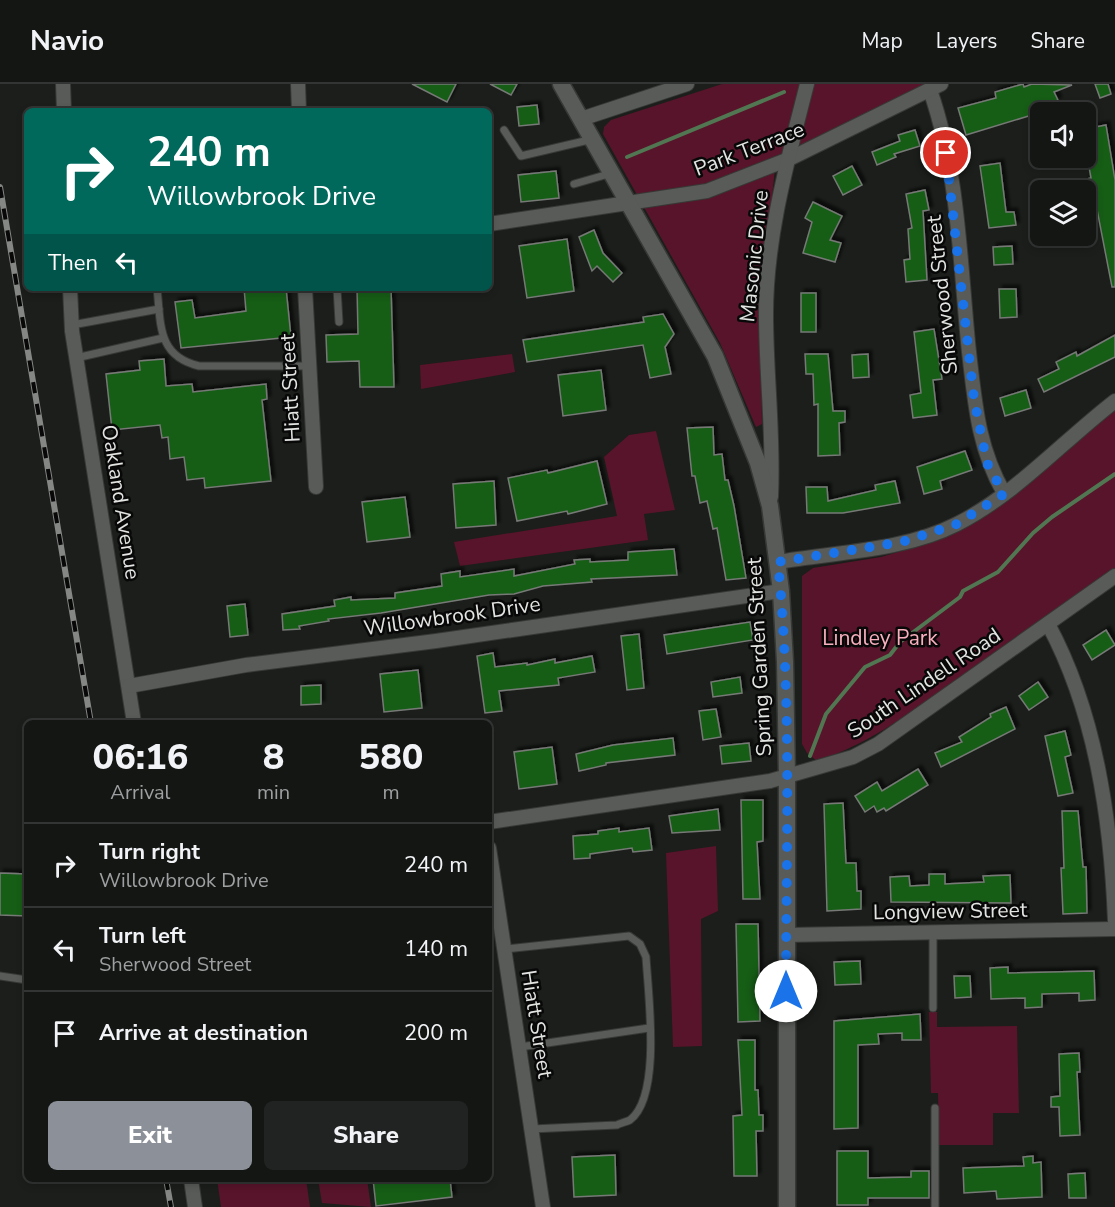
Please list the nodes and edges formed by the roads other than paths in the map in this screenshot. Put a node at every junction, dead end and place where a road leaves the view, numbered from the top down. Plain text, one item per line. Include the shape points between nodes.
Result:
1 (63, 84) edge
2 (298, 84) edge
3 (561, 84) edge
4 (687, 84) edge
5 (807, 84) edge
6 (935, 87) edge
7 (64, 108) edge
8 (299, 108) edge
9 (581, 119) junction
10 (504, 130) dead end
11 (593, 139) junction
12 (789, 159) junction
13 (612, 173) junction
14 (574, 184) dead end
15 (628, 203) junction
16 (492, 224) edge
17 (70, 291) edge
18 (156, 291) edge
19 (305, 291) edge
20 (337, 291) edge
21 (159, 309) junction
22 (339, 322) dead end
23 (72, 325) junction
24 (163, 338) junction
25 (76, 358) junction
26 (309, 366) junction
27 (1115, 401) edge
28 (316, 487) dead end
29 (1004, 494) junction
30 (770, 506) junction
31 (778, 562) junction
32 (1115, 576) edge
33 (781, 591) junction
34 (1048, 624) junction
35 (129, 686) junction
36 (134, 720) edge
37 (787, 775) junction
38 (492, 822) edge
39 (492, 867) edge
40 (1115, 921) edge
41 (1115, 930) edge
42 (933, 932) junction
43 (786, 935) junction
44 (505, 949) junction
45 (0, 976) edge
46 (24, 980) edge
47 (933, 1008) dead end
48 (649, 1028) junction
49 (520, 1047) junction
50 (935, 1108) dead end
51 (532, 1129) junction
52 (191, 1182) edge
53 (195, 1207) edge
54 (543, 1207) edge
55 (787, 1207) edge
56 (935, 1207) edge

1 - 7 street
2 - 8 street
3 - 9 main road, Spring Garden Street
4 - 9 street
5 - 12 street, Masonic Drive
6 - 12 street, Park Terrace
6 - 29 street, Sherwood Street via 950,171 974,399 987,463
9 - 11 main road, Spring Garden Street
10 - 11 lane via 521,156
11 - 13 main road, Spring Garden Street
12 - 15 street, Park Terrace via 707,192
12 - 30 street, Masonic Drive via 775,219 766,313 774,449
13 - 14 lane
13 - 15 main road, Spring Garden Street
15 - 16 street, Park Terrace
15 - 30 main road, Spring Garden Street via 714,356 754,453
17 - 23 street, Oakland Avenue
18 - 21 lane
19 - 26 street, Hiatt Street
20 - 22 lane
21 - 23 lane
21 - 24 lane
23 - 25 street, Oakland Avenue
24 - 25 lane
24 - 26 lane via 184,363 199,366
25 - 35 street, Oakland Avenue
26 - 28 street, Hiatt Street
27 - 29 street
29 - 31 street via 955,525 902,542
30 - 31 main road, Spring Garden Street
31 - 33 main road, Spring Garden Street
32 - 34 street, South Lindell Road
33 - 35 street, Willowbrook Drive via 246,664
33 - 37 main road, Spring Garden Street
34 - 37 street, South Lindell Road via 878,744 816,770
34 - 40 street via 1080,701 1104,796
35 - 36 street, Oakland Avenue
37 - 38 street, South Lindell Road via 770,781
37 - 43 main road, Spring Garden Street
39 - 44 street, Hiatt Street
41 - 42 street, Longview Street
42 - 43 street, Longview Street
42 - 47 lane
43 - 55 main road, Spring Garden Street
44 - 48 lane via 629,936 640,944 646,957
44 - 49 street, Hiatt Street
45 - 46 lane
48 - 49 lane
48 - 51 lane via 647,1089 630,1120 598,1127
49 - 51 street, Hiatt Street
50 - 56 lane
51 - 54 street, Hiatt Street
52 - 53 street

